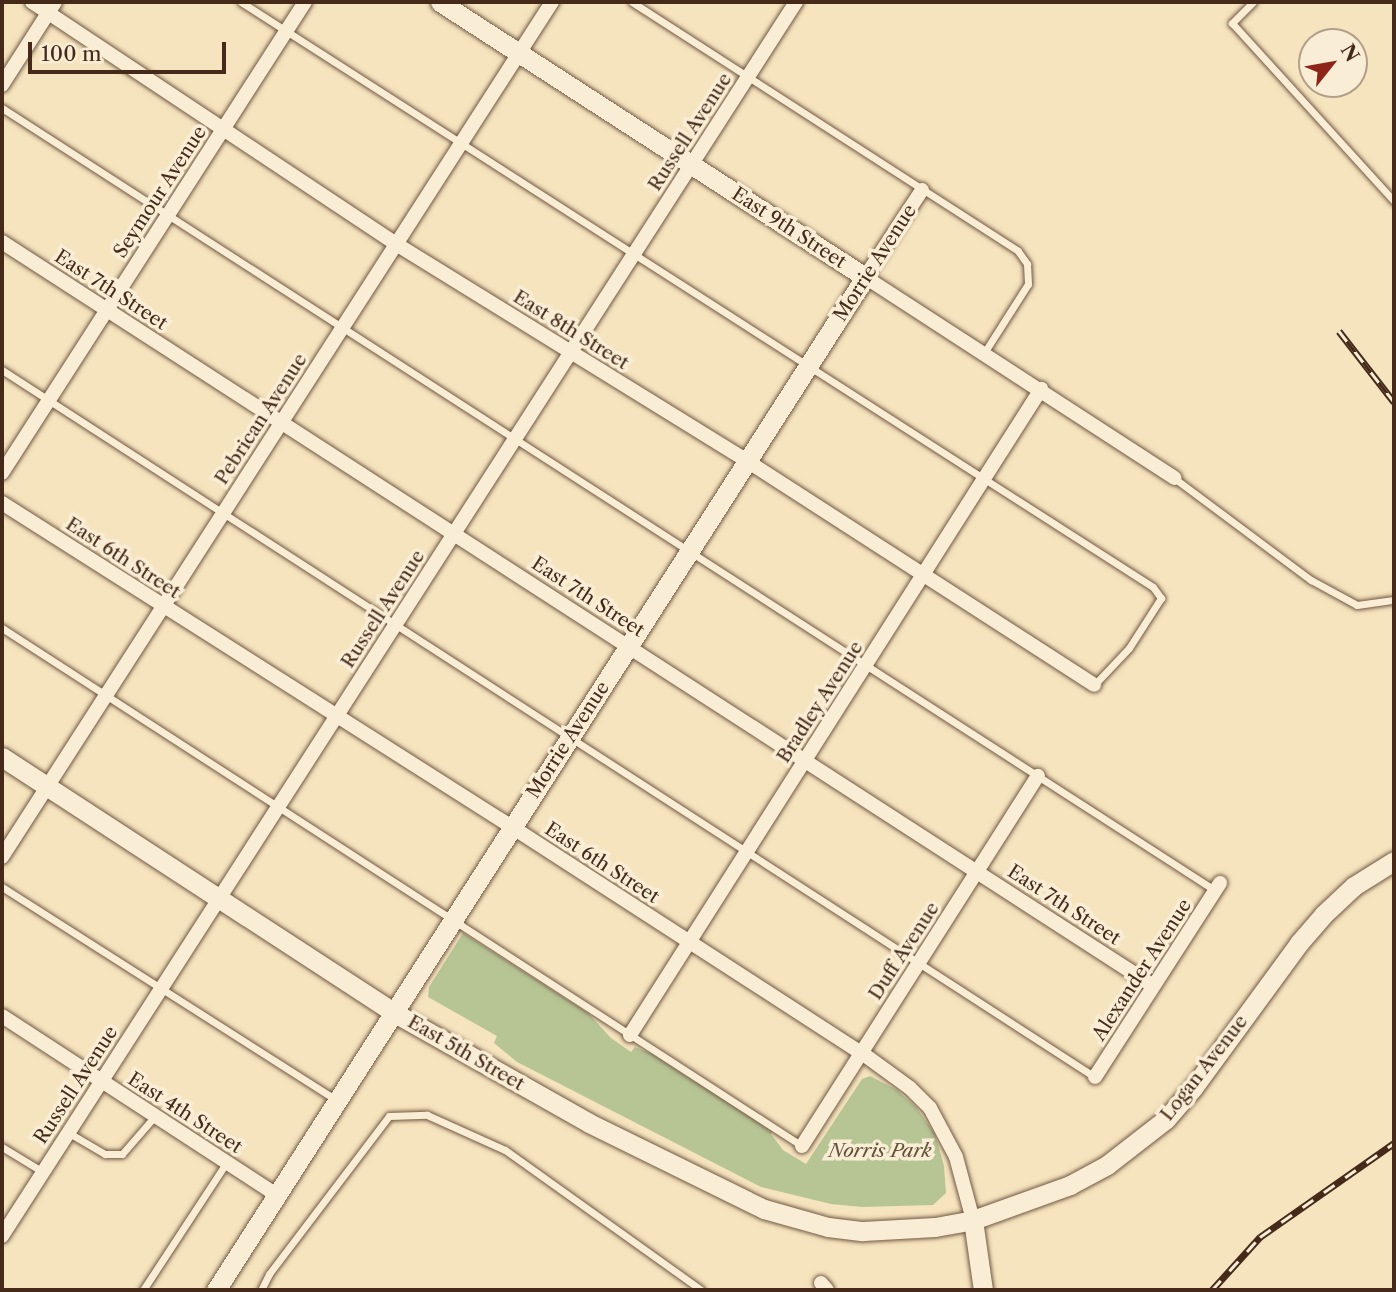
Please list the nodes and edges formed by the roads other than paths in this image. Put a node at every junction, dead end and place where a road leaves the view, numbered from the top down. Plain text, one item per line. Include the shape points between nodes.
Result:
1 (32, 2) edge
2 (241, 2) edge
3 (304, 2) edge
4 (440, 2) edge
5 (552, 2) edge
6 (632, 2) edge
7 (796, 2) edge
8 (1253, 2) edge
9 (51, 7) edge
10 (286, 31) junction
11 (519, 53) junction
12 (748, 77) junction
13 (2, 85) edge
14 (2, 108) edge
15 (224, 128) junction
16 (461, 143) junction
17 (691, 165) junction
18 (922, 190) junction
19 (1394, 201) edge
20 (168, 215) junction
21 (2, 242) edge
22 (397, 244) junction
23 (634, 254) junction
24 (865, 277) junction
25 (107, 310) junction
26 (343, 328) junction
27 (571, 352) junction
28 (984, 353) junction
29 (808, 366) junction
30 (2, 370) edge
31 (1041, 389) junction
32 (49, 400) junction
33 (282, 423) junction
34 (515, 439) junction
35 (747, 461) junction
36 (2, 473) edge
37 (1174, 478) joint
38 (985, 479) junction
39 (2, 503) edge
40 (224, 513) junction
41 (454, 534) junction
42 (690, 551) junction
43 (923, 576) junction
44 (1394, 600) edge
45 (163, 607) junction
46 (396, 624) junction
47 (2, 628) edge
48 (628, 646) junction
49 (867, 666) junction
50 (1094, 685) joint
51 (106, 696) junction
52 (336, 716) junction
53 (570, 737) junction
54 (2, 757) edge
55 (806, 761) junction
56 (1038, 776) junction
57 (47, 787) junction
58 (278, 807) junction
59 (512, 827) junction
60 (747, 852) junction
61 (2, 857) edge
62 (1394, 861) edge
63 (977, 872) junction
64 (2, 887) edge
65 (1218, 887) joint
66 (219, 897) junction
67 (452, 920) junction
68 (688, 942) junction
69 (919, 963) junction
70 (1152, 985) junction
71 (161, 988) junction
72 (393, 1012) junction
73 (2, 1017) edge
74 (630, 1035) junction
75 (862, 1053) junction
76 (1095, 1077) joint
77 (101, 1081) junction
78 (337, 1100) junction
79 (155, 1116) junction
80 (68, 1133) junction
81 (802, 1146) joint
82 (2, 1147) edge
83 (226, 1163) junction
84 (43, 1172) junction
85 (276, 1195) junction
86 (973, 1220) junction
87 (2, 1236) edge
88 (143, 1290) edge
89 (216, 1290) edge
90 (261, 1290) edge
91 (701, 1290) edge
92 (983, 1290) edge

1 - 9 street, East 8th Street
2 - 10 lane
3 - 10 street, Seymour Avenue
4 - 11 street, East 9th Street
5 - 11 street, Pebrican Avenue
6 - 12 lane
7 - 12 street, Russell Avenue
8 - 19 lane via 1232,23
9 - 13 street
9 - 15 street, East 8th Street
10 - 15 street, Seymour Avenue
10 - 16 lane
11 - 16 street, Pebrican Avenue
11 - 17 street, East 9th Street
12 - 17 street, Russell Avenue
12 - 18 lane
14 - 20 lane
15 - 20 street, Seymour Avenue
15 - 22 street, East 8th Street
16 - 22 street, Pebrican Avenue
16 - 23 lane
17 - 23 street, Russell Avenue
17 - 24 street, East 9th Street
18 - 24 street, Morrie Avenue
18 - 28 lane via 1018,251 1027,264 1028,284
20 - 25 street, Seymour Avenue
20 - 26 lane
21 - 25 street, East 7th Street
22 - 26 street, Pebrican Avenue
22 - 27 street, East 8th Street
23 - 27 street, Russell Avenue
23 - 29 lane
24 - 28 street, East 9th Street
24 - 29 street, Morrie Avenue
25 - 32 street, Seymour Avenue
25 - 33 street, East 7th Street
26 - 33 street, Pebrican Avenue
26 - 34 lane
27 - 34 street, Russell Avenue
27 - 35 street, East 8th Street
28 - 31 street, East 9th Street
29 - 35 street, Morrie Avenue
29 - 38 lane
30 - 32 lane
31 - 37 street, East 9th Street
31 - 38 street, Bradley Avenue
32 - 36 street, Seymour Avenue
32 - 40 lane
33 - 40 street, Pebrican Avenue
33 - 41 street, East 7th Street
34 - 41 street, Russell Avenue
34 - 42 lane
35 - 42 street, Morrie Avenue
35 - 43 street, East 8th Street
37 - 44 lane via 1311,580 1357,605
38 - 43 street, Bradley Avenue
38 - 50 lane via 1153,587 1161,598 1129,648
39 - 45 street, East 6th Street
40 - 45 street, Pebrican Avenue
40 - 46 lane
41 - 46 street, Russell Avenue
41 - 48 street, East 7th Street
42 - 48 street, Morrie Avenue
42 - 49 lane
43 - 49 street, Bradley Avenue
43 - 50 street, East 8th Street
45 - 51 street, Pebrican Avenue
45 - 52 street, East 6th Street
46 - 52 street, Russell Avenue
46 - 53 lane
47 - 51 lane
48 - 53 street, Morrie Avenue
48 - 55 street, East 7th Street
49 - 55 street, Bradley Avenue
49 - 56 lane
51 - 57 street, Pebrican Avenue
51 - 58 lane
52 - 58 street, Russell Avenue
52 - 59 street, East 6th Street
53 - 59 street, Morrie Avenue
53 - 60 lane
54 - 57 street, East 5th Street
55 - 60 street, Bradley Avenue
55 - 63 street, East 7th Street
56 - 63 street, Duff Avenue
56 - 65 lane
57 - 61 street, Pebrican Avenue
57 - 66 street, East 5th Street
58 - 66 street, Russell Avenue
58 - 67 lane
59 - 67 street, Morrie Avenue
59 - 68 street, East 6th Street
60 - 68 street, Bradley Avenue
60 - 69 lane
62 - 86 street, Logan Avenue via 1354,886 1323,915 1193,1088 1138,1143 1070,1185
63 - 69 street, Duff Avenue
63 - 70 street, East 7th Street
64 - 71 lane
65 - 70 street, Alexander Avenue
66 - 71 street, Russell Avenue
66 - 72 street, East 5th Street
67 - 72 street, Morrie Avenue
67 - 74 lane
68 - 74 street, Bradley Avenue
68 - 75 street, East 6th Street
69 - 75 street, Duff Avenue
69 - 76 lane
70 - 76 street, Alexander Avenue
71 - 77 street, Russell Avenue
71 - 78 lane
72 - 78 street, Morrie Avenue
72 - 86 street, East 5th Street via 589,1122 788,1218 863,1231
73 - 77 street, East 4th Street
74 - 81 lane
75 - 81 street, Duff Avenue
75 - 86 street, East 6th Street via 930,1108 956,1157
77 - 79 street, East 4th Street
77 - 80 street, Russell Avenue
78 - 85 street, Morrie Avenue
79 - 80 lane via 122,1154 105,1154
79 - 83 street, East 4th Street
80 - 84 street, Russell Avenue
82 - 84 lane
83 - 85 street, East 4th Street
83 - 88 lane
84 - 87 street, Russell Avenue
85 - 89 street, Morrie Avenue
86 - 92 street
90 - 91 lane via 389,1116 427,1115 505,1150

